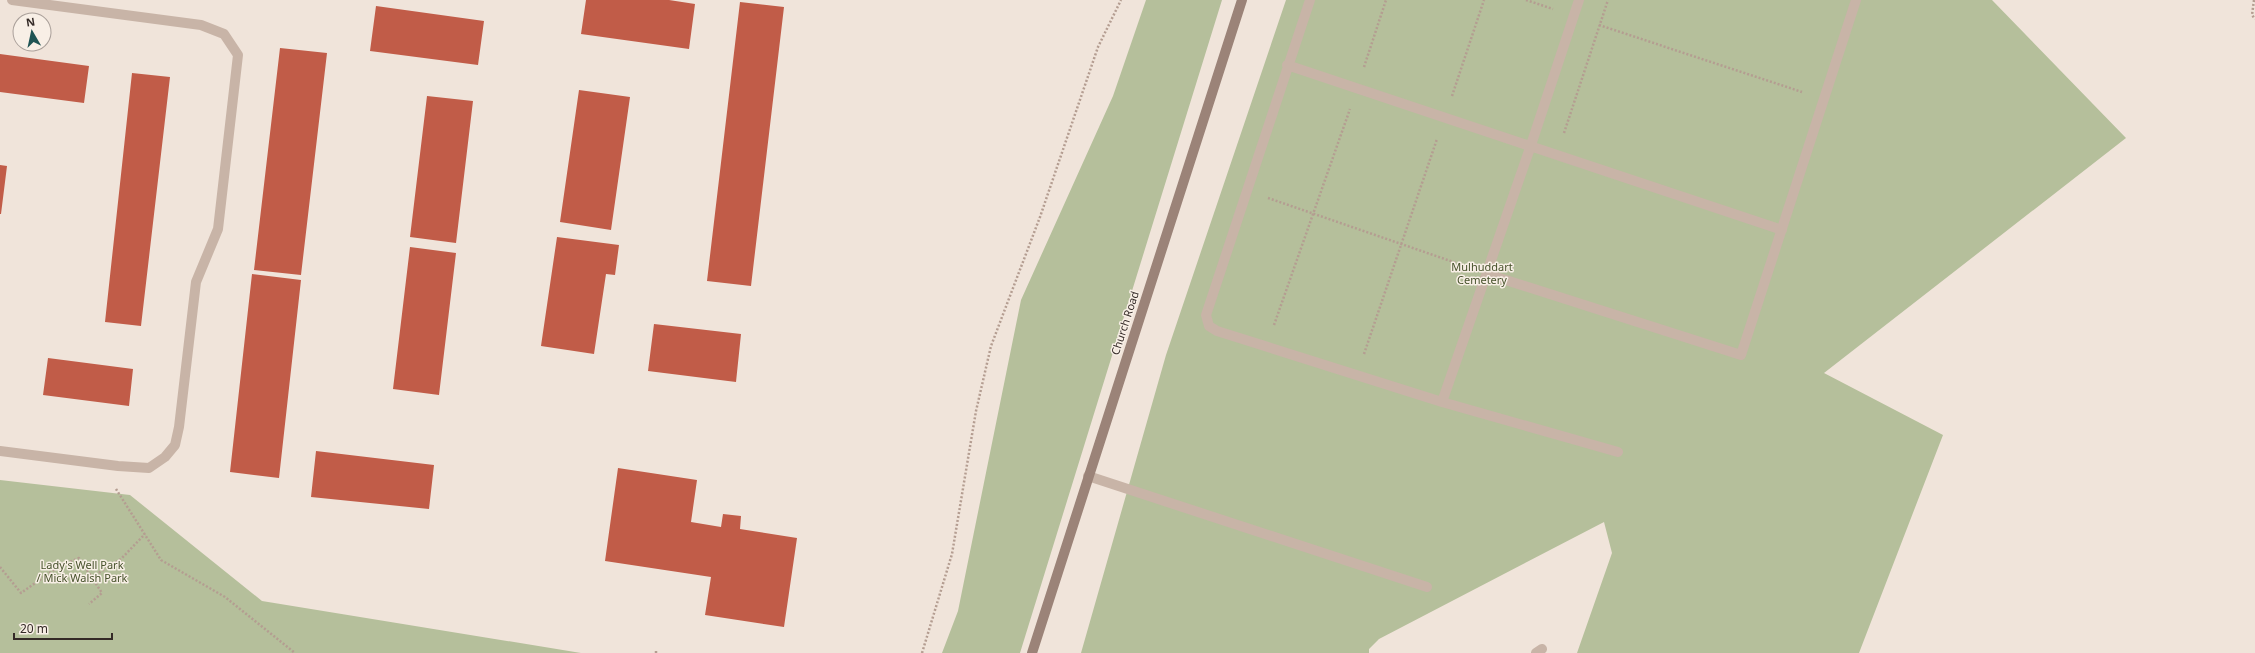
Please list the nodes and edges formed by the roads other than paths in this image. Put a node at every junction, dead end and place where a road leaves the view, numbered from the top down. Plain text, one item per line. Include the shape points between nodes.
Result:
1 (12, 0) edge
2 (1242, 0) edge
3 (1310, 0) edge
4 (1579, 0) edge
5 (1856, 0) edge
6 (1287, 65) junction
7 (1530, 148) junction
8 (1782, 230) junction
9 (1487, 274) junction
10 (1442, 402) junction
11 (0, 451) edge
12 (1618, 452) dead end
13 (1088, 476) junction
14 (1427, 587) dead end
15 (1032, 653) edge

1 - 11 street via 201,25 224,34 238,55 218,229 196,282 175,445 165,457 149,468
2 - 13 street, Church Road
3 - 6 street
4 - 7 street
5 - 8 street
6 - 7 street
6 - 10 street via 1206,315 1209,326 1216,331
7 - 8 street
7 - 9 street
8 - 9 street via 1741,355
9 - 10 street
10 - 12 street
13 - 14 street
13 - 15 street, Church Road

